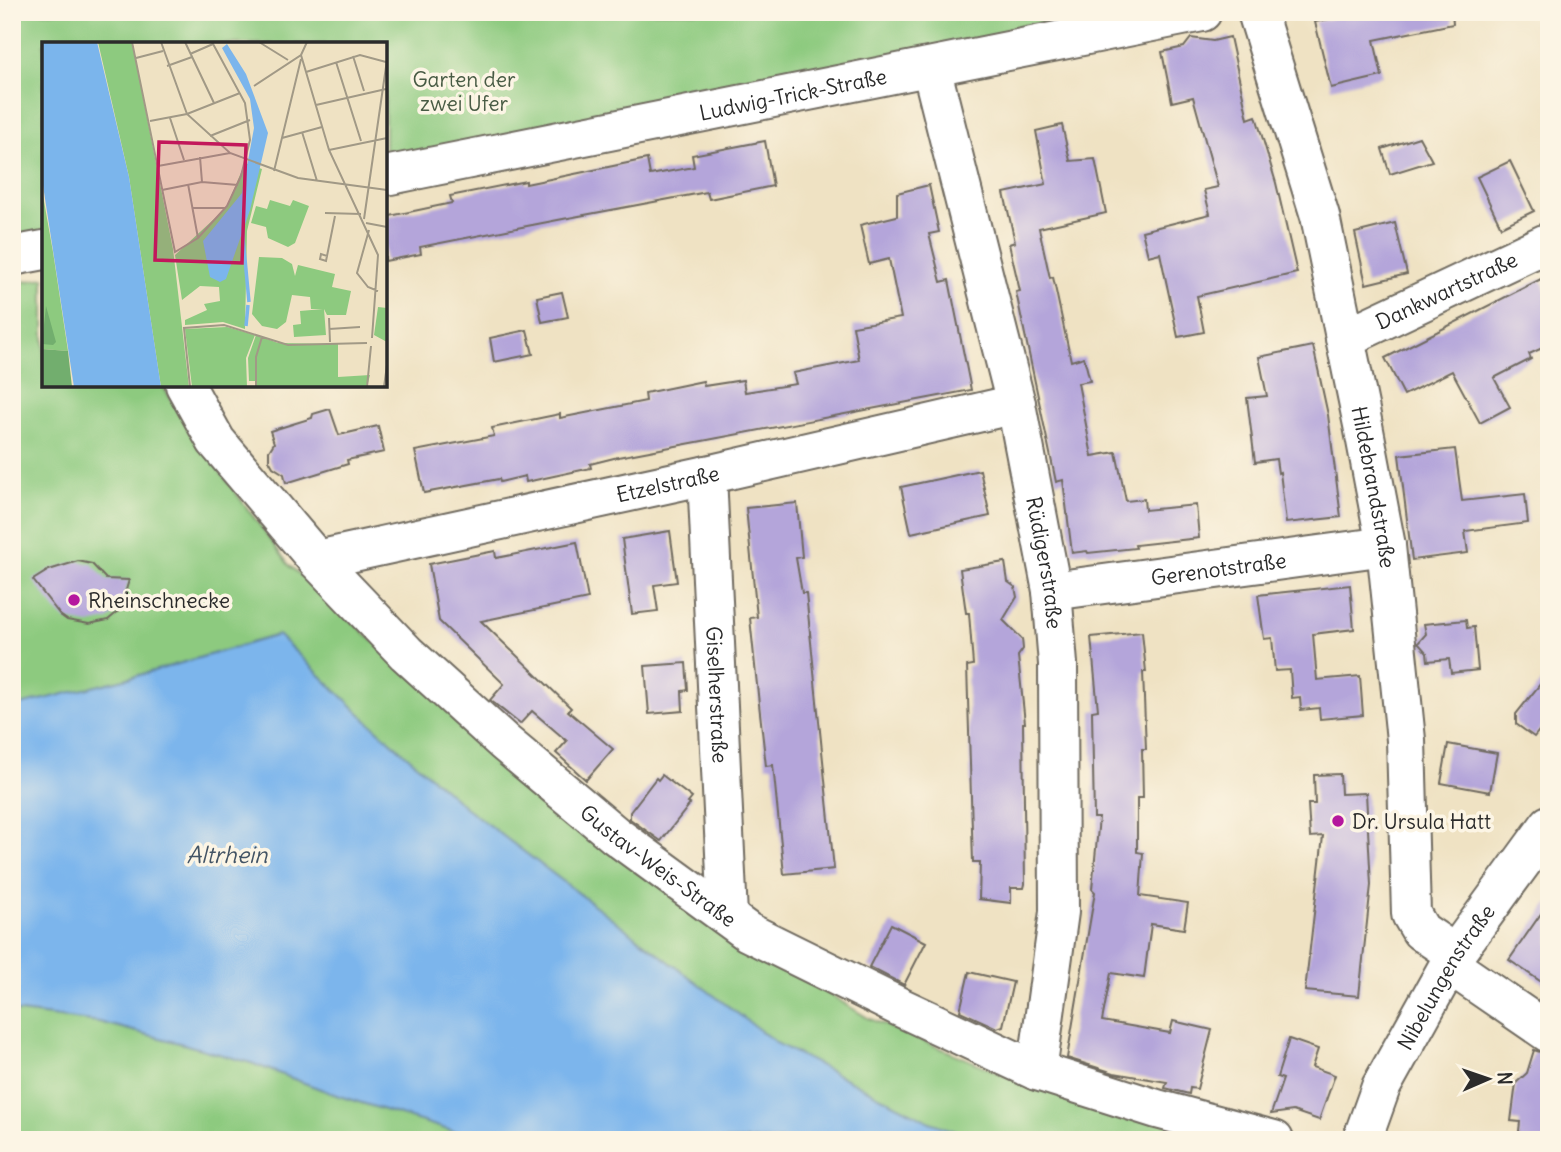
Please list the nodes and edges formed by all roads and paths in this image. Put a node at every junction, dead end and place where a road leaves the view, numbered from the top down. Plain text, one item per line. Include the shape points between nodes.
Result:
1 (1202, 12) edge
2 (1257, 12) edge
3 (930, 67) junction
4 (387, 176) edge
5 (1549, 243) edge
6 (42, 250) edge
7 (12, 256) edge
8 (1345, 338) junction
9 (186, 387) edge
10 (1016, 404) junction
11 (707, 475) junction
12 (1385, 546) junction
13 (317, 560) junction
14 (1052, 591) junction
15 (1549, 825) edge
16 (728, 916) junction
17 (1453, 959) junction
18 (1549, 1033) edge
19 (1037, 1070) junction
20 (1274, 1140) edge
21 (1362, 1140) edge

1 - 3 street, Ludwig-Trick-Straße
2 - 8 street, Hildebrandstraße via 1320,216
3 - 4 street, Ludwig-Trick-Straße
3 - 10 street, Rüdigerstraße
5 - 8 street, Dankwartstraße
6 - 7 street
8 - 12 street, Hildebrandstraße
9 - 13 street, Gustav-Weis-Straße via 216,441
10 - 11 street, Etzelstraße
10 - 14 street, Rüdigerstraße
11 - 13 street, Etzelstraße
11 - 16 street, Giselherstraße
12 - 14 street, Gerenotstraße
12 - 17 street, Hildebrandstraße via 1406,740 1410,914 1421,931
13 - 16 street, Gustav-Weis-Straße via 406,653 505,743 615,835
14 - 19 street, Rüdigerstraße via 1058,664 1059,912
15 - 17 street, Nibelungenstraße
16 - 19 street, Gustav-Weis-Straße via 748,932
17 - 18 street, Hildebrandstraße
17 - 21 street, Nibelungenstraße via 1381,1087
19 - 20 street, Gustav-Weis-Straße

